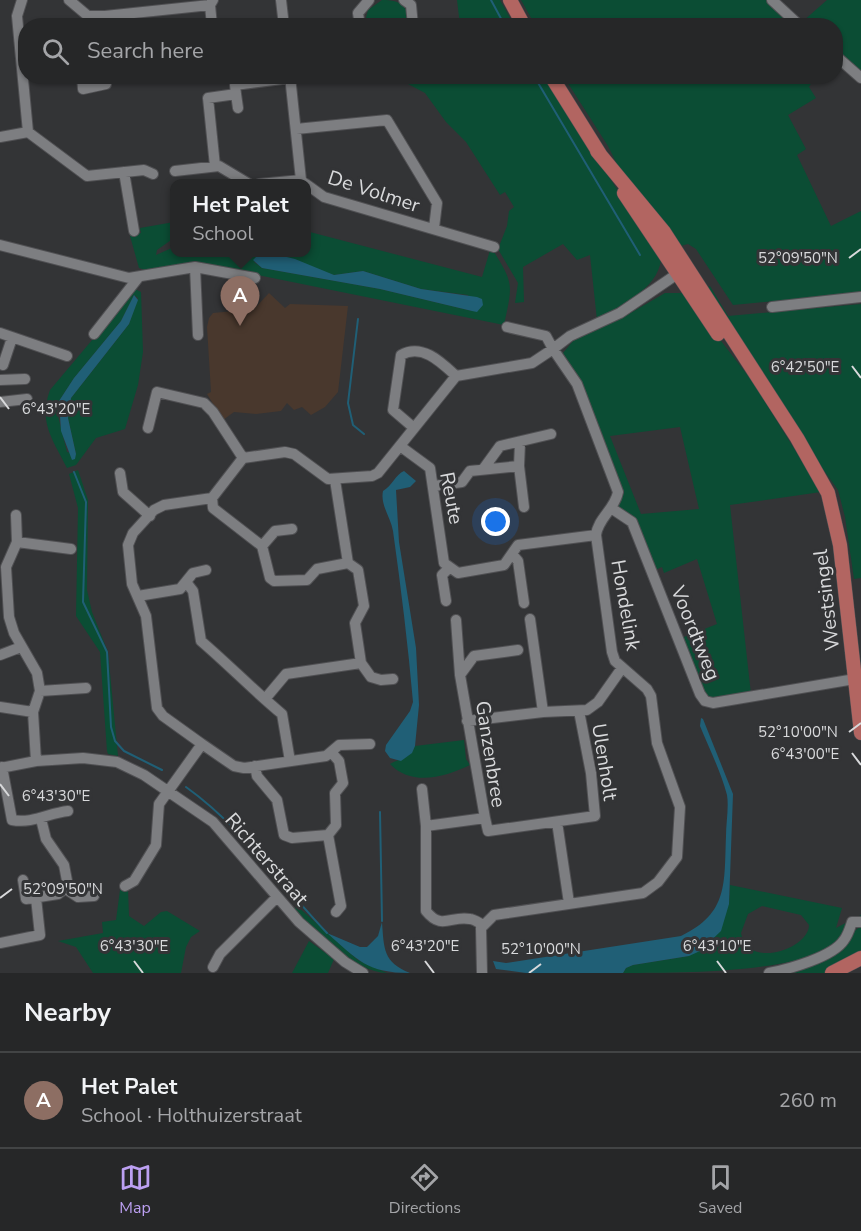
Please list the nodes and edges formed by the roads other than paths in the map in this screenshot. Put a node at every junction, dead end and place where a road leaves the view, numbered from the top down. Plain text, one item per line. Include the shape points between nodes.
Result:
1 (22, 0) edge
2 (69, 0) edge
3 (281, 0) edge
4 (369, 0) edge
5 (404, 0) edge
6 (510, 0) edge
7 (772, 0) edge
8 (211, 2) edge
9 (95, 18) edge
10 (117, 18) edge
11 (212, 18) edge
12 (283, 18) edge
13 (359, 18) edge
14 (412, 18) edge
15 (520, 18) edge
16 (791, 18) edge
17 (18, 27) edge
18 (843, 62) edge
19 (861, 78) edge
20 (23, 84) edge
21 (83, 84) edge
22 (106, 84) edge
23 (260, 84) edge
24 (291, 84) edge
25 (556, 84) edge
26 (239, 89) junction
27 (238, 108) dead end
28 (296, 129) junction
29 (28, 132) junction
30 (0, 137) edge
31 (215, 166) junction
32 (175, 171) dead end
33 (124, 172) junction
34 (153, 174) dead end
35 (242, 179) edge
36 (304, 179) edge
37 (311, 187) edge
38 (434, 228) junction
39 (134, 231) dead end
40 (0, 245) edge
41 (494, 247) dead end
42 (195, 267) junction
43 (681, 271) junction
44 (138, 278) junction
45 (255, 278) dead end
46 (861, 297) edge
47 (772, 307) dead end
48 (507, 327) dead end
49 (0, 333) edge
50 (94, 334) dead end
51 (198, 335) dead end
52 (12, 338) junction
53 (553, 349) junction
54 (67, 356) dead end
55 (3, 365) dead end
56 (456, 375) junction
57 (25, 379) dead end
58 (0, 380) edge
59 (27, 399) dead end
60 (0, 402) edge
61 (148, 428) dead end
62 (414, 428) junction
63 (551, 434) dead end
64 (520, 443) junction
65 (400, 446) junction
66 (243, 458) junction
67 (519, 466) junction
68 (484, 468) junction
69 (120, 473) dead end
70 (335, 480) junction
71 (434, 486) junction
72 (212, 498) junction
73 (524, 507) dead end
74 (611, 508) junction
75 (16, 515) dead end
76 (150, 516) junction
77 (292, 529) dead end
78 (596, 535) junction
79 (17, 542) junction
80 (262, 546) junction
81 (71, 549) dead end
82 (512, 554) junction
83 (348, 563) junction
84 (449, 568) junction
85 (206, 570) dead end
86 (186, 582) junction
87 (138, 596) junction
88 (446, 601) dead end
89 (524, 603) dead end
90 (456, 620) dead end
91 (530, 620) dead end
92 (21, 647) junction
93 (518, 650) dead end
94 (0, 655) edge
95 (361, 663) junction
96 (622, 668) junction
97 (460, 675) junction
98 (393, 679) dead end
99 (858, 679) edge
100 (86, 688) dead end
101 (40, 691) junction
102 (265, 699) junction
103 (0, 707) edge
104 (579, 711) junction
105 (33, 712) junction
106 (543, 712) junction
107 (467, 721) junction
108 (861, 733) edge
109 (202, 744) junction
110 (370, 744) dead end
111 (331, 752) junction
112 (36, 761) junction
113 (290, 761) junction
114 (255, 766) junction
115 (1, 768) edge
116 (422, 789) dead end
117 (170, 790) junction
118 (68, 811) dead end
119 (485, 818) junction
120 (41, 819) junction
121 (557, 822) junction
122 (426, 826) junction
123 (328, 835) junction
124 (23, 880) dead end
125 (125, 886) dead end
126 (66, 889) junction
127 (94, 896) dead end
128 (277, 897) junction
129 (36, 898) junction
130 (569, 903) junction
131 (336, 912) dead end
132 (861, 922) edge
133 (483, 925) junction
134 (0, 943) edge
135 (861, 958) edge
136 (213, 967) dead end
137 (363, 973) edge
138 (482, 973) edge
139 (769, 973) edge
140 (832, 973) edge

1 - 17 street
2 - 9 street
3 - 12 street
4 - 13 street via 358,13
5 - 14 street via 411,5
6 - 15 main road
7 - 16 street
8 - 10 street
8 - 11 street
18 - 19 street
20 - 29 street
21 - 22 street via 83,88
23 - 26 street, De Volmer
24 - 28 street, De Volmer
25 - 43 main road, Westsingel via 597,151
26 - 27 street
26 - 31 street, De Volmer via 208,98
28 - 36 street, De Volmer
28 - 38 street, De Volmer via 387,120 437,203
29 - 30 street
29 - 33 street via 87,176
31 - 32 street
31 - 35 street
33 - 34 street via 144,170
33 - 39 street
37 - 38 street, De Volmer via 324,196
38 - 41 street, De Volmer
40 - 44 street
42 - 44 street
42 - 45 street
42 - 51 street
43 - 53 street via 620,313 570,336
43 - 99 main road, Westsingel via 725,344 776,405 819,475 835,516
44 - 50 street
46 - 47 street
48 - 53 street, Hondelink via 546,336
49 - 52 street
52 - 54 street
52 - 55 street
53 - 56 street via 532,363
53 - 74 street, Hondelink via 577,384 618,492
56 - 62 street
56 - 62 street via 432,355 408,351 401,355 393,410
57 - 58 street
59 - 60 street
61 - 66 street via 157,392 204,404 213,411
62 - 65 street
63 - 64 street
64 - 67 street
64 - 68 street via 500,447
65 - 70 street via 378,473
65 - 71 street, Reute via 430,468
66 - 70 street via 294,454
66 - 72 street
67 - 68 street
67 - 73 street
68 - 71 street via 470,471 462,482
69 - 76 street via 123,492
70 - 83 street
71 - 84 street, Reute via 444,563
72 - 76 street via 164,505
72 - 80 street via 213,508
74 - 78 street, Hondelink via 597,526
74 - 99 street, Voordtweg via 632,522 685,660 705,701 713,703
75 - 79 street
76 - 87 street via 133,533 128,546 132,584
77 - 80 street via 275,531
78 - 82 street via 518,545
78 - 96 street, Hondelink via 612,652
79 - 81 street
79 - 92 street via 6,567 9,617
80 - 83 street via 270,578 279,583 307,580 318,568
82 - 84 street via 504,565 458,573
82 - 89 street via 518,561
83 - 95 street via 358,570 364,606 355,623
84 - 88 street, Reute via 442,575
85 - 86 street via 193,573
86 - 87 street via 180,589
86 - 102 street via 193,591 201,641
87 - 109 street via 146,616 158,708 163,716
90 - 97 street, Ganzenbree
91 - 106 street
92 - 94 street
92 - 101 street via 37,673
93 - 97 street via 474,656
95 - 98 street via 371,677
95 - 102 street via 286,674
96 - 104 street via 598,702
96 - 130 street, Hondelink via 651,696 657,743 680,807 679,849 674,862 651,890
97 - 107 street, Ganzenbree
99 - 108 main road, Westsingel
100 - 101 street
101 - 105 street
102 - 113 street via 282,714
103 - 105 street
104 - 106 street
104 - 121 street, Ulenholt via 595,816
105 - 112 street
106 - 107 street
107 - 119 street, Ganzenbree
109 - 114 street via 234,766
109 - 117 street
110 - 111 street via 339,746
111 - 113 street
111 - 123 street via 339,761 343,783 335,793 336,825
112 - 115 street, Richterstraat
112 - 117 street, Richterstraat via 83,758 117,762
113 - 114 street
114 - 123 street via 264,788 278,800 284,835
115 - 120 street via 12,820
116 - 122 street
117 - 125 street via 159,804 156,846 134,881
117 - 128 street, Richterstraat via 213,822
118 - 120 street via 49,813
119 - 121 street, Ulenholt via 488,831
119 - 122 street, Ganzenbree
120 - 126 street via 46,839 64,865
121 - 130 street
122 - 133 street via 426,911 440,922 470,918
123 - 131 street via 341,906
124 - 129 street via 26,899
126 - 127 street via 78,897
126 - 129 street
128 - 136 street via 220,954
128 - 137 street, Richterstraat via 320,941
129 - 134 street via 40,935
130 - 133 street, Hondelink via 503,912
132 - 139 street via 852,922 837,947 805,963
133 - 138 street via 479,938
135 - 140 main road

